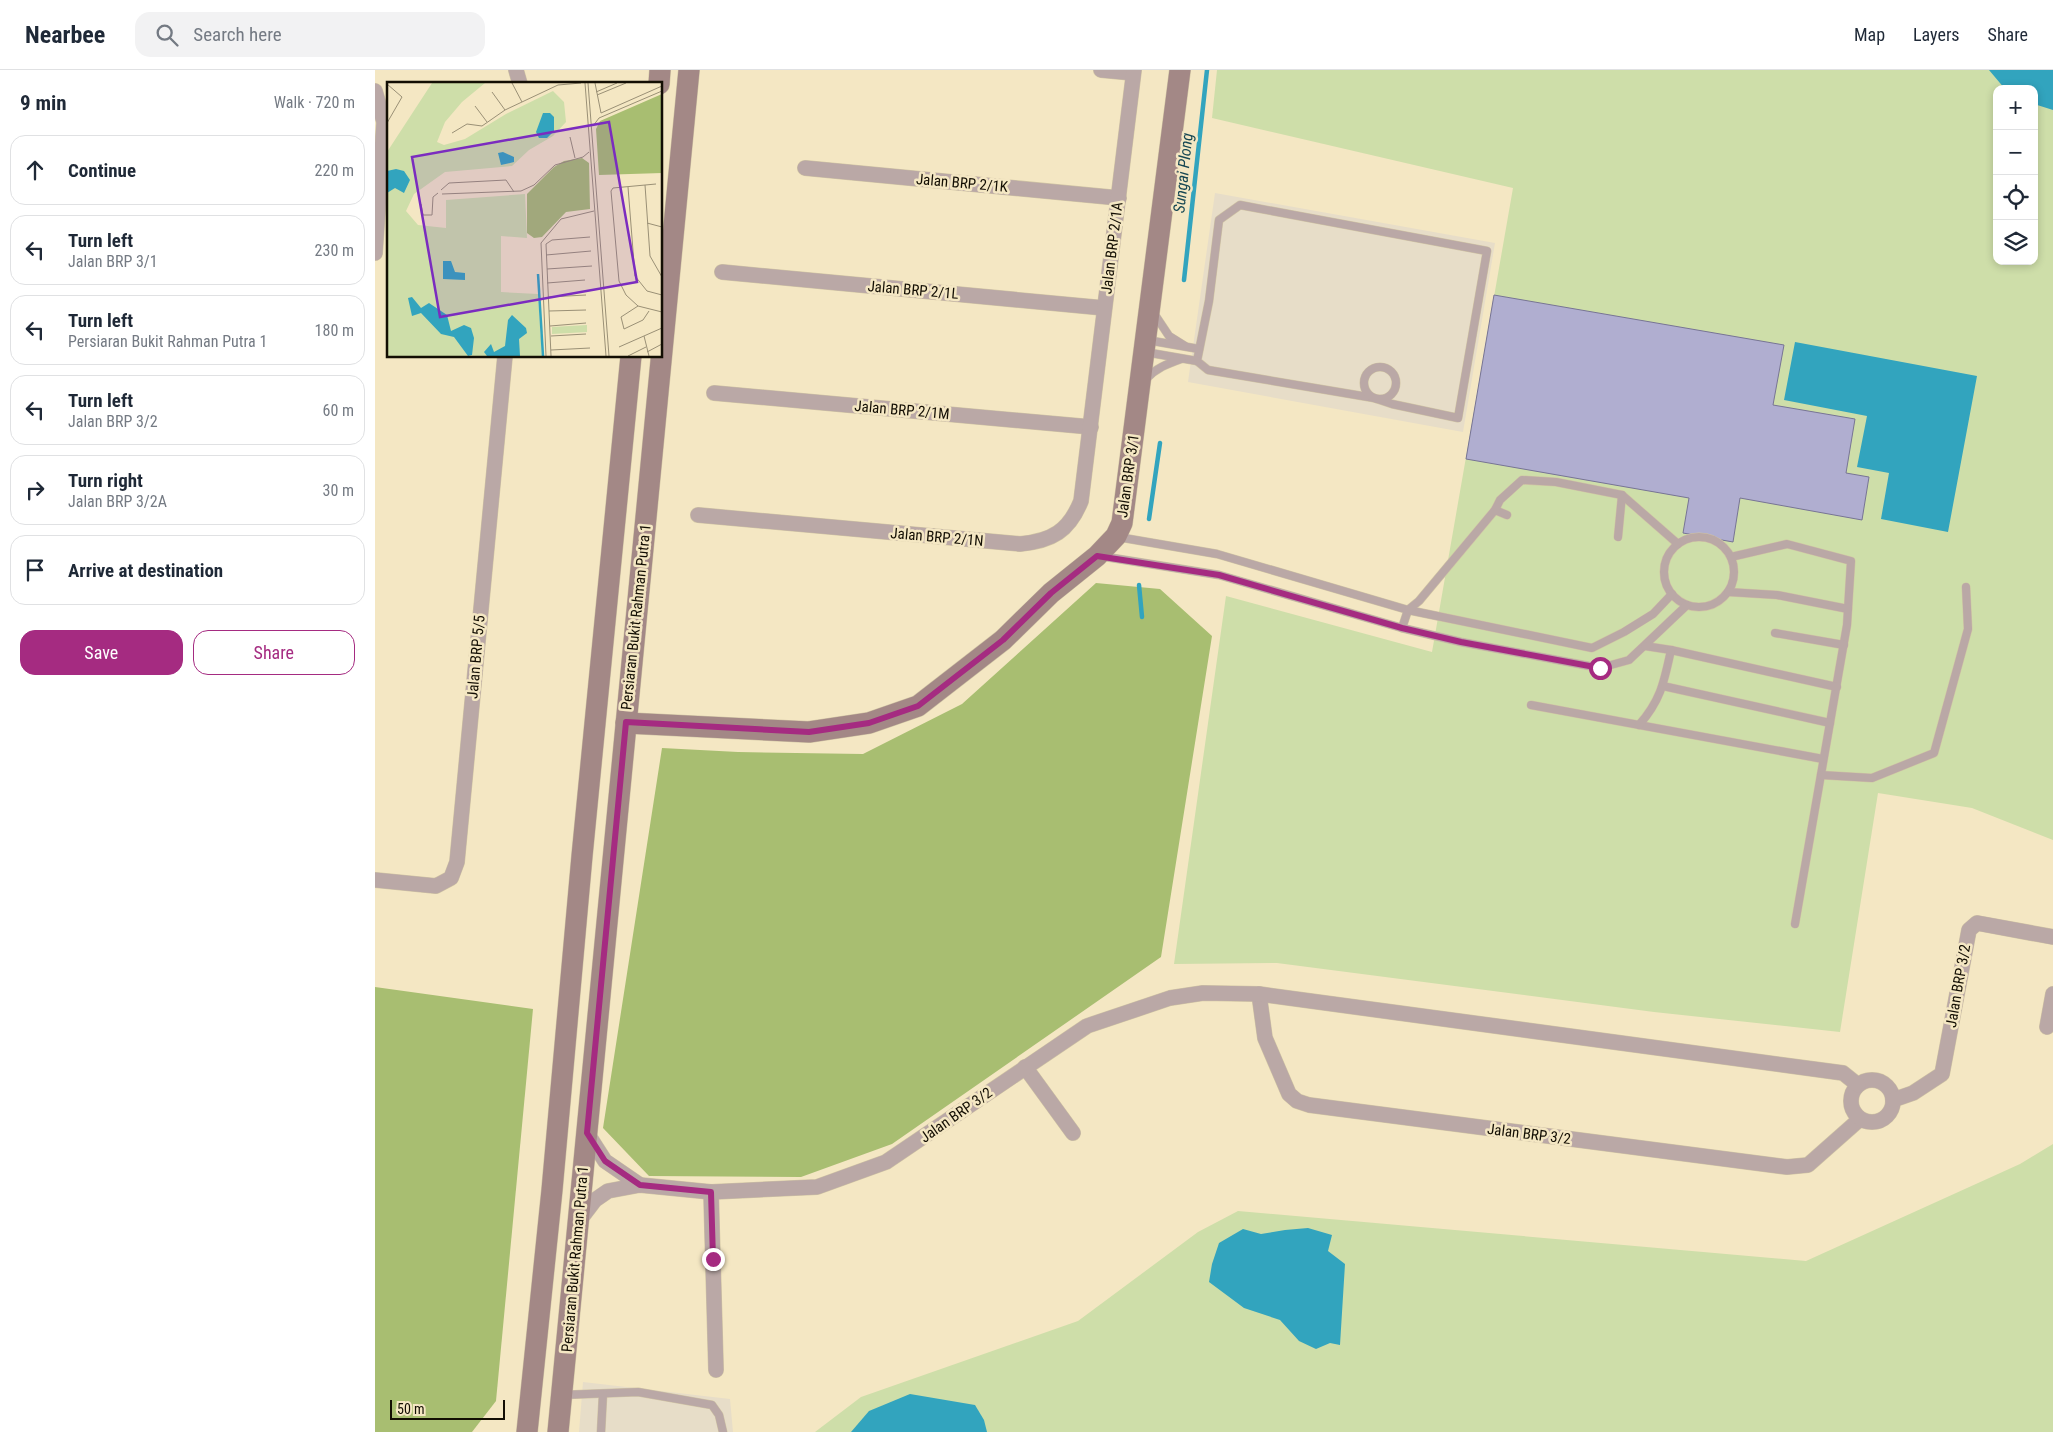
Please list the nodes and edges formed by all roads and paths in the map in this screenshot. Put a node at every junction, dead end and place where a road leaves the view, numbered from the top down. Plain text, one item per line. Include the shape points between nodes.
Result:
1 (689, 70) edge
2 (1101, 70) edge
3 (1180, 70) edge
4 (1134, 72) edge
5 (375, 91) edge
6 (805, 168) dead end
7 (1119, 198) junction
8 (375, 253) edge
9 (722, 272) dead end
10 (1151, 306) junction
11 (1104, 308) junction
12 (663, 339) edge
13 (1146, 346) junction
14 (1185, 346) junction
15 (1199, 349) junction
16 (505, 358) edge
17 (631, 358) edge
18 (661, 358) edge
19 (1183, 358) junction
20 (1197, 361) junction
21 (1141, 385) junction
22 (713, 392) dead end
23 (1375, 398) junction
24 (1091, 427) junction
25 (1622, 495) junction
26 (1495, 510) junction
27 (698, 515) dead end
28 (1507, 515) dead end
29 (1116, 536) junction
30 (1618, 537) dead end
31 (1678, 544) junction
32 (1097, 556) junction
33 (1731, 557) junction
34 (1966, 587) dead end
35 (1728, 592) junction
36 (1672, 594) junction
37 (1687, 605) junction
38 (1848, 609) junction
39 (1408, 610) junction
40 (1402, 628) junction
41 (1775, 633) dead end
42 (1645, 646) junction
43 (1844, 646) junction
44 (1671, 650) junction
45 (599, 684) junction
46 (1663, 686) junction
47 (1837, 687) junction
48 (1531, 705) dead end
49 (626, 722) junction
50 (1830, 723) junction
51 (1639, 725) junction
52 (1823, 759) junction
53 (1821, 775) junction
54 (582, 856) junction
55 (375, 880) edge
56 (1795, 924) dead end
57 (2053, 937) edge
58 (1259, 994) junction
59 (2053, 994) edge
60 (2047, 1027) dead end
61 (1025, 1067) junction
62 (1858, 1086) junction
63 (1893, 1100) junction
64 (1860, 1119) junction
65 (587, 1133) junction
66 (1073, 1134) dead end
67 (640, 1185) junction
68 (711, 1192) junction
69 (579, 1221) junction
70 (716, 1370) dead end
71 (603, 1394) junction
72 (562, 1395) junction
73 (529, 1401) junction
74 (514, 1432) edge
75 (527, 1432) edge
76 (558, 1432) edge
77 (601, 1432) edge
78 (723, 1432) edge

1 - 12 main road, Persiaran Bukit Rahman Putra 1
2 - 4 street
3 - 10 main road, Jalan BRP 3/1
4 - 7 street, Jalan BRP 2/1A
5 - 8 street via 384,122
6 - 7 street, Jalan BRP 2/1K
7 - 11 street, Jalan BRP 2/1A
9 - 11 street, Jalan BRP 2/1L
10 - 13 main road, Jalan BRP 3/1
10 - 14 lane via 1169,336
11 - 24 street, Jalan BRP 2/1A
13 - 14 lane
13 - 19 lane
13 - 21 main road, Jalan BRP 3/1
14 - 15 lane
15 - 20 lane
15 - 23 lane via 1209,301 1219,220 1240,205 1487,251 1458,418
16 - 55 street, Jalan BRP 5/5 via 457,862 451,878 436,886
17 - 45 main road, Persiaran Bukit Rahman Putra 1
18 - 49 main road, Persiaran Bukit Rahman Putra 1
19 - 20 lane
19 - 21 lane via 1154,371
20 - 23 lane via 1209,370
21 - 29 main road, Jalan BRP 3/1 via 1122,523
22 - 24 street, Jalan BRP 2/1M
23 - 23 lane via 1366,392 1363,382 1367,372 1376,366 1386,367 1395,373 1397,384 1394,393 1385,399
24 - 27 street, Jalan BRP 2/1N via 1081,501 1075,517 1051,538 1036,542 1020,544
25 - 26 lane via 1556,482 1522,480 1500,500
25 - 30 lane
25 - 31 lane
26 - 28 lane
26 - 39 lane
29 - 32 main road, Jalan BRP 3/1
29 - 39 lane via 1217,554
31 - 33 lane via 1697,537 1714,540
31 - 36 lane via 1668,554 1663,570 1666,587
32 - 40 lane via 1219,575
32 - 49 main road, Jalan BRP 3/1 via 1051,593 1003,640 918,706 877,720 809,732
33 - 35 lane via 1735,566
33 - 38 lane via 1787,544 1851,561
34 - 53 lane via 1968,629 1934,753 1872,778
35 - 37 lane via 1725,598 1710,607 1692,608
35 - 38 lane via 1777,595
36 - 37 lane via 1677,601
36 - 39 lane via 1653,614 1592,648
37 - 42 lane
38 - 43 lane
39 - 40 lane
40 - 42 lane via 1600,668 1629,660
41 - 43 lane
42 - 44 lane
43 - 47 lane
44 - 46 lane
44 - 47 lane
45 - 49 main road via 606,702
45 - 54 main road, Persiaran Bukit Rahman Putra 1
46 - 50 lane
46 - 51 lane via 1656,703
47 - 50 lane
48 - 51 lane
49 - 54 main road via 611,737 604,753 595,835
49 - 65 main road, Persiaran Bukit Rahman Putra 1
50 - 52 lane
51 - 52 lane
52 - 53 lane
53 - 56 lane
54 - 73 main road, Persiaran Bukit Rahman Putra 1
57 - 63 street, Jalan BRP 3/2 via 1977,923 1969,930 1942,1074 1913,1093
58 - 61 street, Jalan BRP 3/2 via 1203,993 1170,998 1087,1026
58 - 62 street, Jalan BRP 3/2 via 1843,1073
58 - 64 street, Jalan BRP 3/2 via 1265,1038 1289,1094 1309,1105 1787,1167 1808,1165
59 - 60 street
61 - 66 street
61 - 68 street, Jalan BRP 3/2 via 887,1162 817,1187
62 - 63 street via 1877,1081 1888,1088
62 - 64 street via 1852,1094 1851,1106
63 - 64 street via 1890,1113 1879,1121 1873,1123
65 - 67 street, Jalan BRP 3/2 via 605,1161
65 - 69 main road, Persiaran Bukit Rahman Putra 1
67 - 68 street, Jalan BRP 3/2
67 - 69 street, Jalan BRP 3/2 via 608,1191 595,1200
68 - 70 street
69 - 72 main road, Persiaran Bukit Rahman Putra 1
71 - 72 lane
71 - 77 lane
71 - 78 lane via 638,1392 712,1405 719,1415
72 - 76 main road, Persiaran Bukit Rahman Putra 1
73 - 74 main road
73 - 75 main road, Persiaran Bukit Rahman Putra 1

